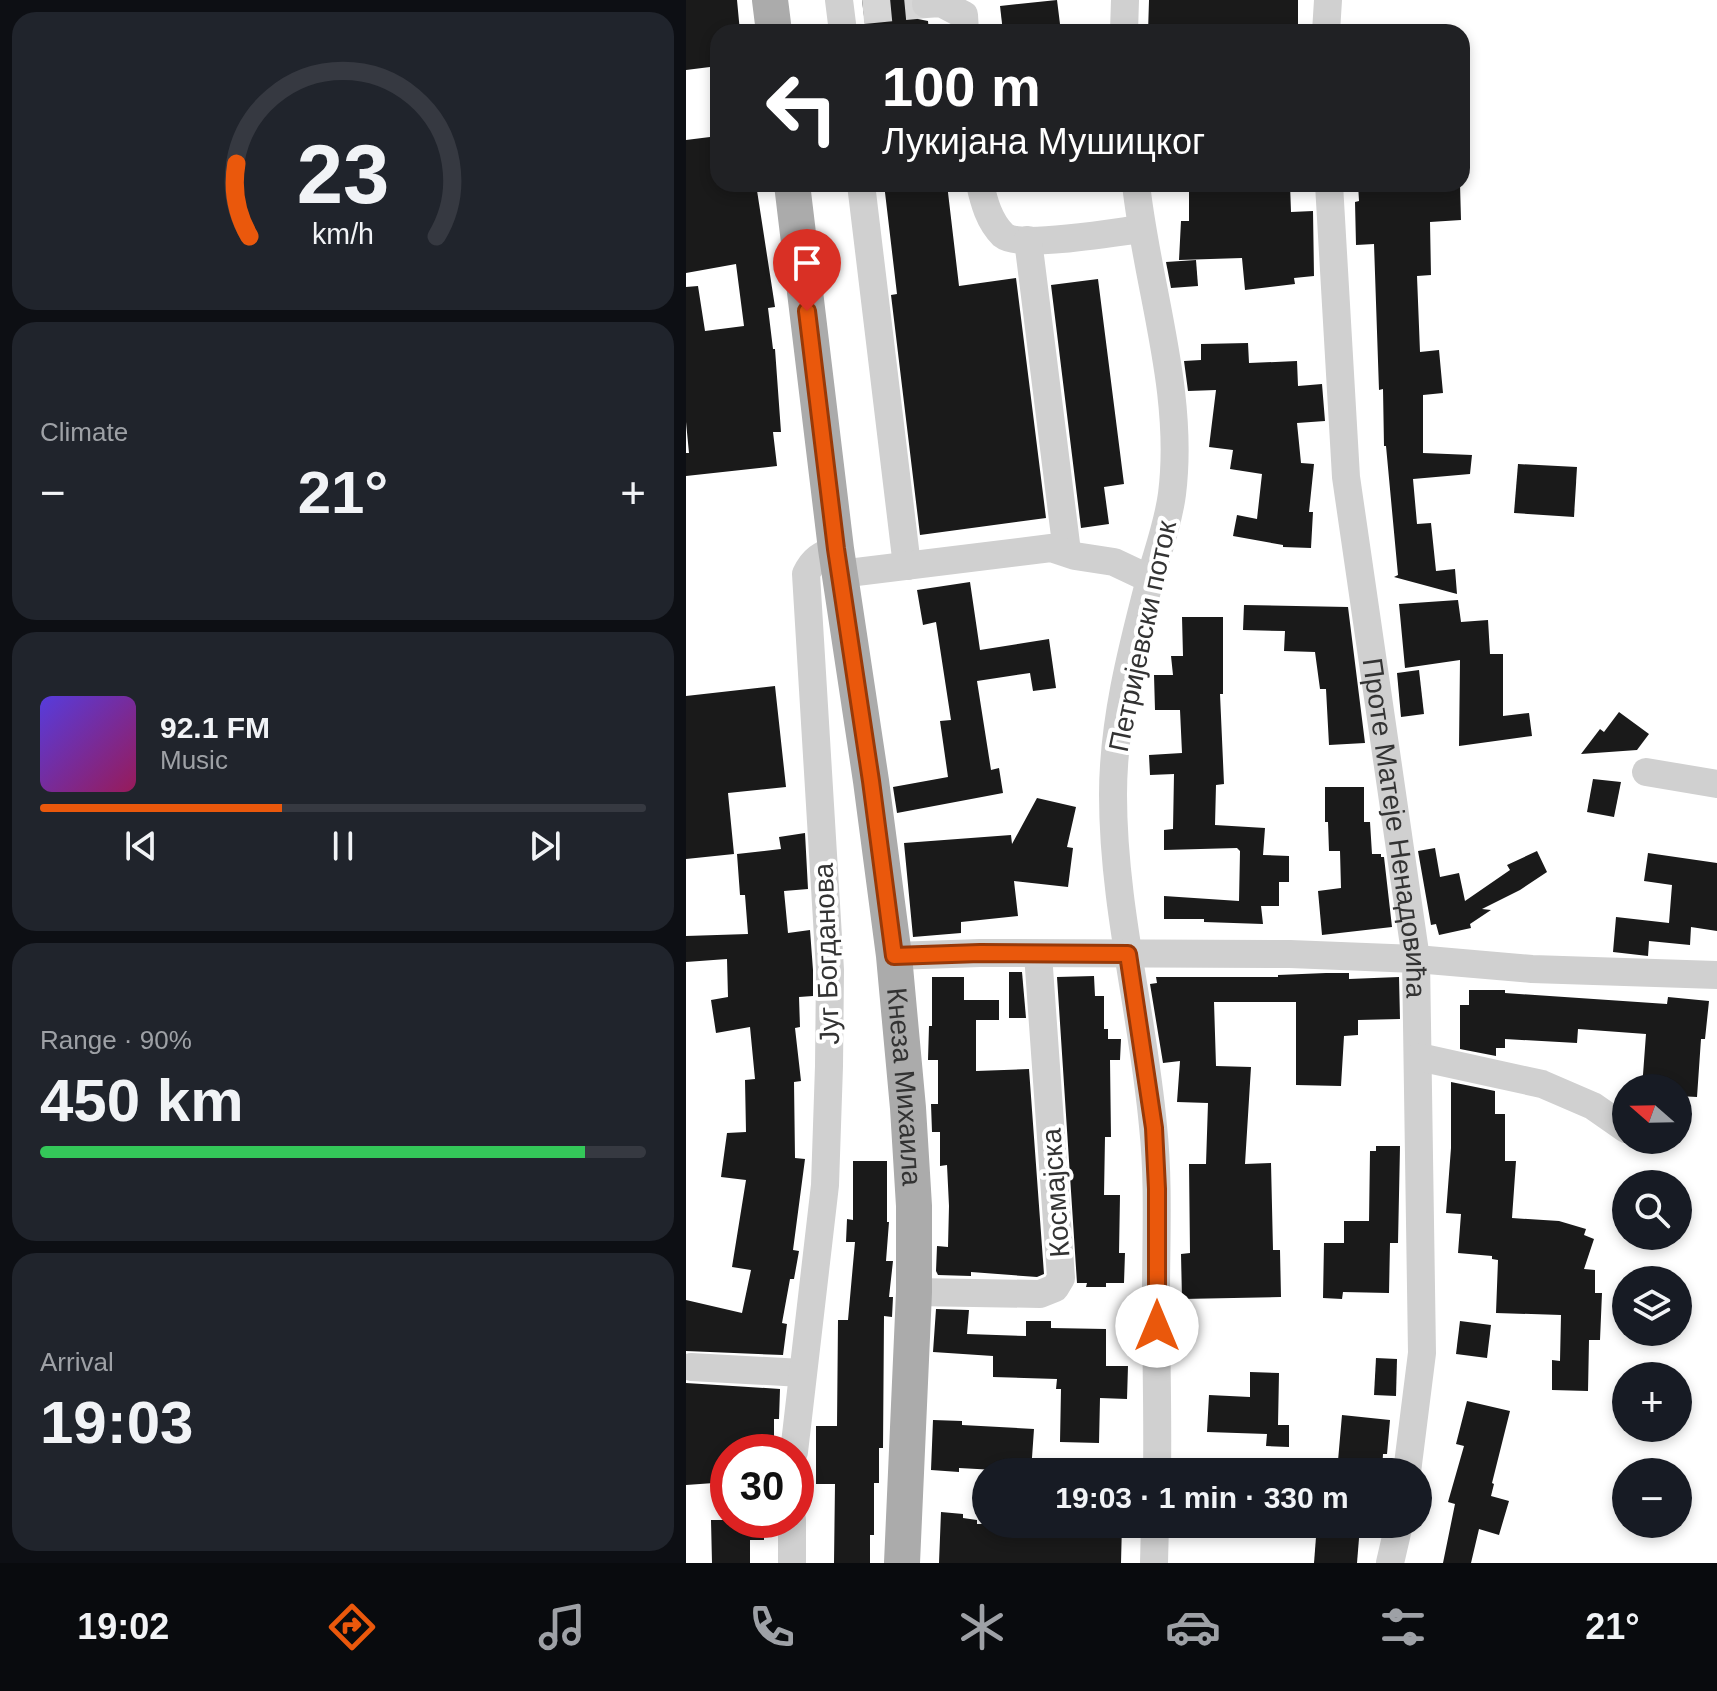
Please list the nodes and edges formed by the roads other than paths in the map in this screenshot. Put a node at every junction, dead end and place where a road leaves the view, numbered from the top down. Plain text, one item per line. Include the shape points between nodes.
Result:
1 (770, 0) edge
2 (1125, 0) edge
3 (1328, 0) edge
4 (926, 4) dead end
5 (773, 24) edge
6 (965, 24) edge
7 (1124, 24) edge
8 (1326, 24) edge
9 (793, 192) edge
10 (862, 192) edge
11 (982, 192) edge
12 (1137, 192) edge
13 (1329, 192) edge
14 (1141, 229) junction
15 (1028, 240) junction
16 (1067, 552) junction
17 (838, 562) junction
18 (907, 566) junction
19 (1150, 579) junction
20 (1646, 772) dead end
21 (1717, 784) edge
22 (1038, 954) junction
23 (1128, 954) junction
24 (894, 956) junction
25 (1416, 959) junction
26 (1717, 975) edge
27 (1419, 1057) junction
28 (1612, 1119) edge
29 (914, 1292) junction
30 (691, 1367) dead end
31 (802, 1373) junction
32 (796, 1434) edge
33 (1157, 1458) edge
34 (1409, 1458) edge
35 (792, 1538) edge
36 (1155, 1538) edge
37 (1396, 1538) edge
38 (792, 1563) edge
39 (902, 1563) edge
40 (1154, 1563) edge
41 (1390, 1563) edge

1 - 5 main road
2 - 7 street
3 - 8 street
4 - 6 street via 941,3 964,15
9 - 17 main road, Кнеза Михаила
10 - 18 street
11 - 15 street via 985,208 1004,236
12 - 14 street, Петријевски поток
13 - 25 street, Проте Матеје Ненадовића via 1346,477
14 - 15 street
14 - 19 street, Петријевски поток via 1176,448 1165,531
15 - 16 street
16 - 18 street via 1051,548
16 - 19 street via 1114,562
17 - 18 street
17 - 24 main road, Кнеза Михаила
17 - 31 street, Југ Богданова via 819,556 806,574 830,1034 825,1185
19 - 23 street, Петријевски поток via 1114,751 1114,847
20 - 21 street
22 - 23 street
22 - 24 street
22 - 29 street, Космајска via 1061,1278 1055,1288 1040,1294
23 - 25 street
23 - 33 street, Петријевски поток via 1154,1128
24 - 29 main road, Кнеза Михаила via 914,1192
25 - 26 street
25 - 27 street, Проте Матеје Ненадовића
27 - 28 street via 1542,1084
27 - 34 street, Проте Матеје Ненадовића via 1422,1353
29 - 39 main road, Кнеза Михаила
30 - 31 street
31 - 32 street, Југ Богданова
35 - 38 street
36 - 40 street
37 - 41 street

